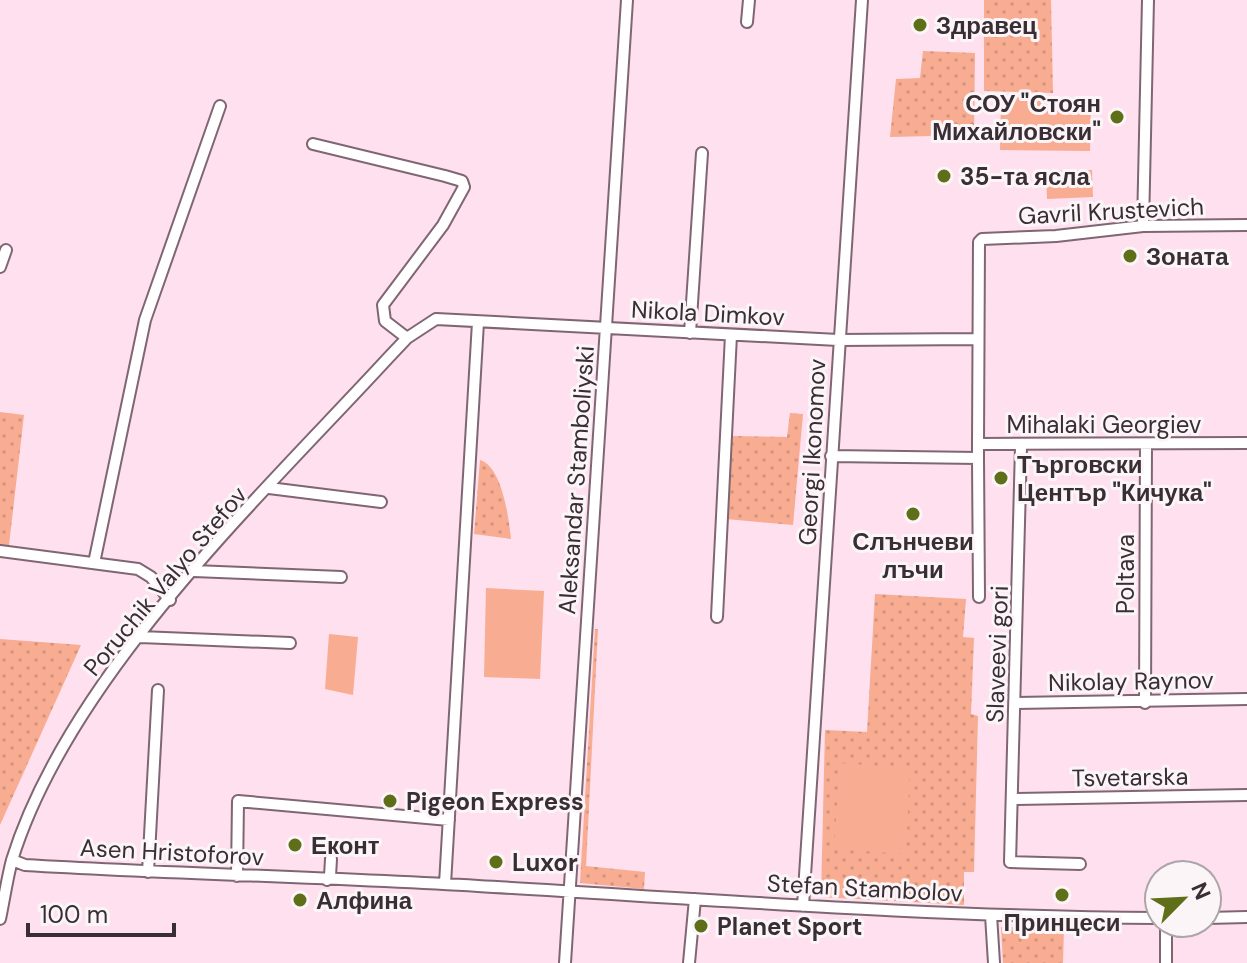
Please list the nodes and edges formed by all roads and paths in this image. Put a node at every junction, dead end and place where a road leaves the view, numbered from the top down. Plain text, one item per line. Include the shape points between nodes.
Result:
1 (627, 0) edge
2 (749, 0) edge
3 (862, 0) edge
4 (1148, 0) edge
5 (747, 22) dead end
6 (220, 106) dead end
7 (313, 144) dead end
8 (702, 153) dead end
9 (1247, 225) edge
10 (1143, 226) junction
11 (6, 250) dead end
12 (0, 267) edge
13 (436, 319) joint
14 (478, 322) junction
15 (608, 327) junction
16 (690, 333) junction
17 (731, 335) junction
18 (407, 338) junction
19 (978, 339) junction
20 (838, 340) junction
21 (1247, 443) edge
22 (978, 444) junction
23 (1146, 444) junction
24 (1021, 447) junction
25 (831, 456) junction
26 (978, 458) junction
27 (269, 488) junction
28 (381, 502) dead end
29 (0, 551) edge
30 (94, 563) junction
31 (194, 571) junction
32 (341, 577) dead end
33 (979, 597) dead end
34 (170, 600) junction
35 (717, 617) dead end
36 (140, 637) junction
37 (290, 643) dead end
38 (158, 690) dead end
39 (1247, 699) edge
40 (1015, 703) junction
41 (1145, 703) junction
42 (1247, 795) edge
43 (1013, 799) junction
44 (449, 820) junction
45 (331, 859) dead end
46 (12, 860) junction
47 (1080, 864) dead end
48 (148, 872) junction
49 (237, 876) junction
50 (327, 880) junction
51 (445, 884) junction
52 (569, 892) junction
53 (695, 899) junction
54 (803, 906) junction
55 (991, 915) junction
56 (1247, 917) edge
57 (1143, 918) edge
58 (1223, 918) edge
59 (0, 919) edge
60 (1166, 939) edge
61 (565, 963) edge
62 (689, 963) edge
63 (994, 963) edge
64 (1166, 963) edge

1 - 15 street, Aleksandar Stamboliyski
2 - 5 street
3 - 20 street, Georgi Ikonomov
4 - 10 street
6 - 30 street via 145,320
7 - 18 street via 462,181 464,187 443,225 383,305 385,321
8 - 16 street
9 - 10 street, Gavril Krustevich
10 - 19 street, Gavril Krustevich via 979,242
11 - 12 street
13 - 14 street, Nikola Dimkov
13 - 18 street, Poruchik Valyo Stefov
14 - 15 street, Nikola Dimkov
14 - 44 street
15 - 16 street, Nikola Dimkov
15 - 52 street, Aleksandar Stamboliyski
16 - 17 street, Nikola Dimkov
17 - 20 street, Nikola Dimkov
17 - 35 street
18 - 27 street, Poruchik Valyo Stefov
19 - 20 street, Nikola Dimkov
19 - 22 street
20 - 25 street, Georgi Ikonomov
21 - 23 street, Mihalaki Georgiev
22 - 24 street, Mihalaki Georgiev
22 - 26 street, Mihalaki Georgiev
23 - 24 street, Mihalaki Georgiev
23 - 41 street, Poltava
24 - 40 street, Slaveevi gori
25 - 26 street, Mihalaki Georgiev
25 - 54 street, Georgi Ikonomov
26 - 33 street
27 - 28 street
27 - 31 street, Poruchik Valyo Stefov
29 - 30 street
30 - 34 street via 138,569
31 - 32 street
31 - 34 street, Poruchik Valyo Stefov
34 - 36 street, Poruchik Valyo Stefov
36 - 37 street
36 - 46 street, Poruchik Valyo Stefov via 79,719
38 - 48 street
39 - 41 street, Nikolay Raynov
40 - 41 street, Nikolay Raynov
40 - 43 street, Slaveevi gori
42 - 43 street, Tsvetarska
43 - 47 street, Slaveevi gori via 1010,862
44 - 49 street via 238,801
44 - 51 street
45 - 50 street
46 - 48 street, Asen Hristoforov
46 - 59 street, Poruchik Valyo Stefov
48 - 49 street, Asen Hristoforov
49 - 50 street, Asen Hristoforov
50 - 51 street, Asen Hristoforov
51 - 52 street, Asen Hristoforov
52 - 53 street, Stefan Stambolov
52 - 61 street, Aleksandar Stamboliyski
53 - 54 street, Stefan Stambolov
53 - 62 street
54 - 55 street, Stefan Stambolov
55 - 57 street, Stefan Stambolov
55 - 63 street
56 - 58 street
60 - 64 street

